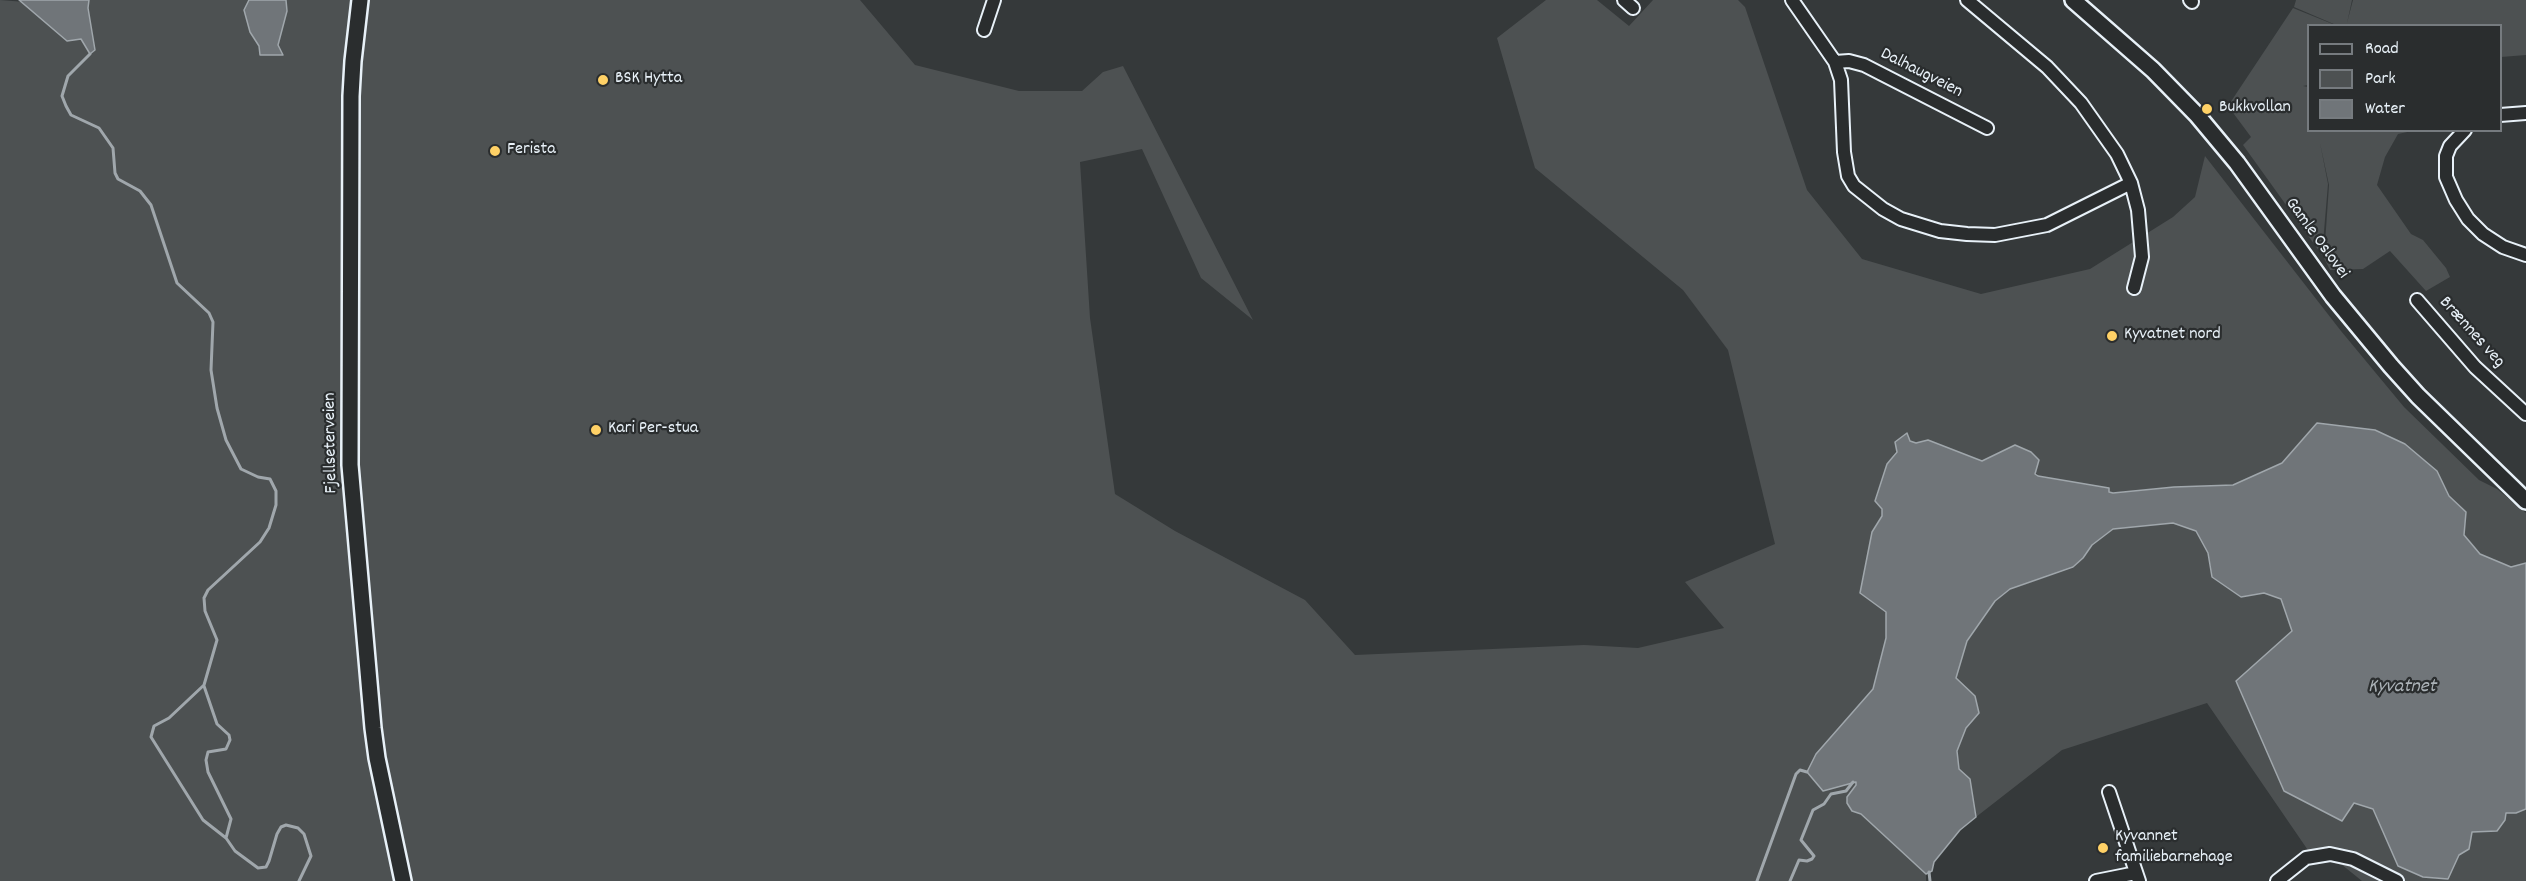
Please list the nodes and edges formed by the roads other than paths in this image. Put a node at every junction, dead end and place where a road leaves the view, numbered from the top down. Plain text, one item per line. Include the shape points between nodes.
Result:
1 (360, 0) edge
2 (994, 0) edge
3 (1792, 0) edge
4 (1966, 0) edge
5 (2073, 0) edge
6 (984, 30) dead end
7 (1835, 62) junction
8 (2526, 113) edge
9 (2502, 115) edge
10 (1987, 128) dead end
11 (2463, 132) edge
12 (2131, 183) junction
13 (2526, 255) edge
14 (2134, 288) dead end
15 (2417, 300) dead end
16 (2526, 414) edge
17 (2526, 501) edge
18 (2109, 792) dead end
19 (2137, 877) edge
20 (403, 881) edge
21 (2096, 881) edge
22 (2277, 881) edge
23 (2397, 881) edge

1 - 20 street, Fjellseterveien via 351,96 350,465 376,748
2 - 6 street
3 - 7 street
4 - 12 street via 2047,67 2081,103
5 - 17 street, Gamle Oslovei via 2153,70 2197,115 2237,163 2333,296 2391,366
7 - 10 street, Dalhaugveien via 1864,65
7 - 12 street via 1841,80 1848,176 1864,196 1901,219 1940,231 1967,234 2020,232 2047,225
8 - 9 street
11 - 13 street via 2446,156 2446,177 2456,201 2483,234
12 - 14 street via 2143,244
15 - 16 street, Brænnes veg via 2475,367
18 - 19 street
19 - 21 street
22 - 23 street via 2306,858 2330,854 2353,859

